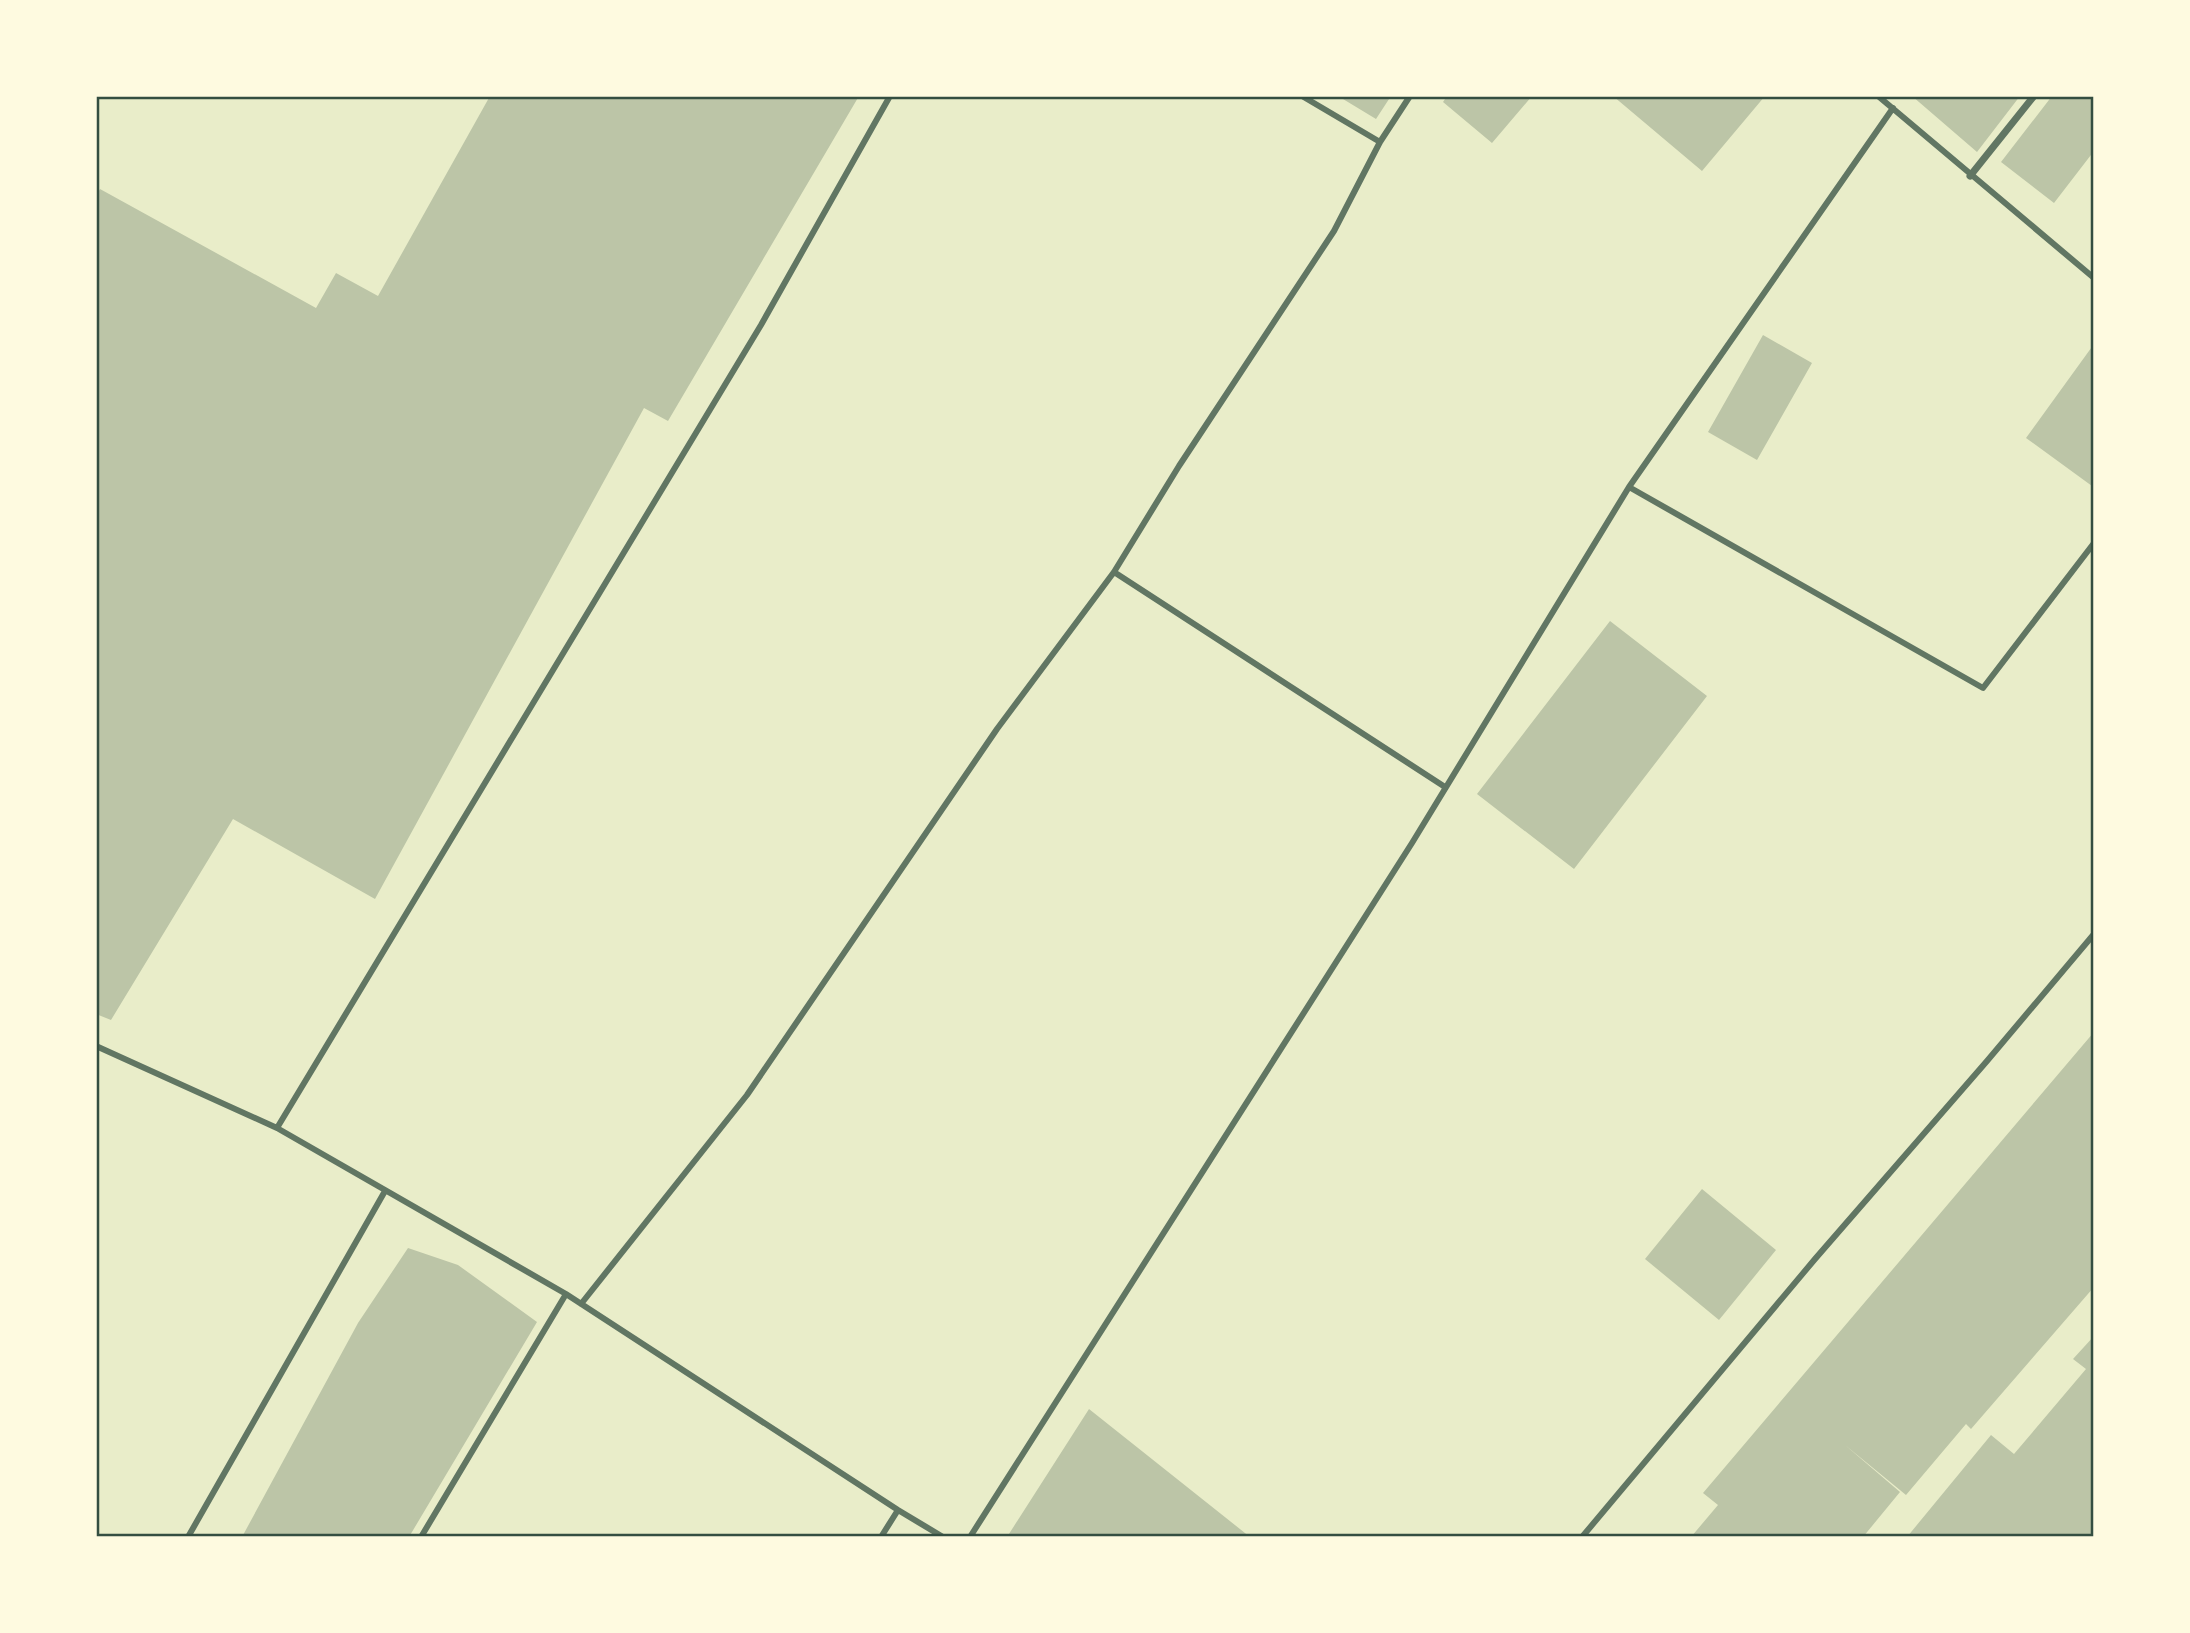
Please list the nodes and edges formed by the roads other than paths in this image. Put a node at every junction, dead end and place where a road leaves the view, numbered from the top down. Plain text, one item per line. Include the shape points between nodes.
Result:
1 (890, 96) edge
2 (1302, 96) edge
3 (1410, 96) edge
4 (1878, 96) edge
5 (2034, 96) edge
6 (1893, 108) junction
7 (1380, 142) junction
8 (1970, 176) junction
9 (2094, 278) edge
10 (1629, 487) junction
11 (2094, 543) edge
12 (1114, 572) junction
13 (1444, 787) junction
14 (2094, 934) edge
15 (96, 1046) edge
16 (277, 1128) junction
17 (385, 1191) junction
18 (566, 1294) junction
19 (581, 1304) junction
20 (898, 1510) junction
21 (188, 1537) edge
22 (421, 1537) edge
23 (881, 1537) edge
24 (943, 1537) edge
25 (970, 1537) edge
26 (1582, 1537) edge

1 - 16 street via 761,325
2 - 7 street
3 - 7 street
4 - 6 street
5 - 8 street
6 - 8 street
6 - 10 street
7 - 12 street via 1334,230
8 - 9 street
10 - 11 street via 1983,688
10 - 13 street
12 - 13 street
12 - 19 street via 997,729 747,1095
13 - 25 street
14 - 26 street
15 - 16 street
16 - 17 street
17 - 18 street
17 - 21 street
18 - 19 street
18 - 22 street
19 - 20 street
20 - 23 street
20 - 24 street

